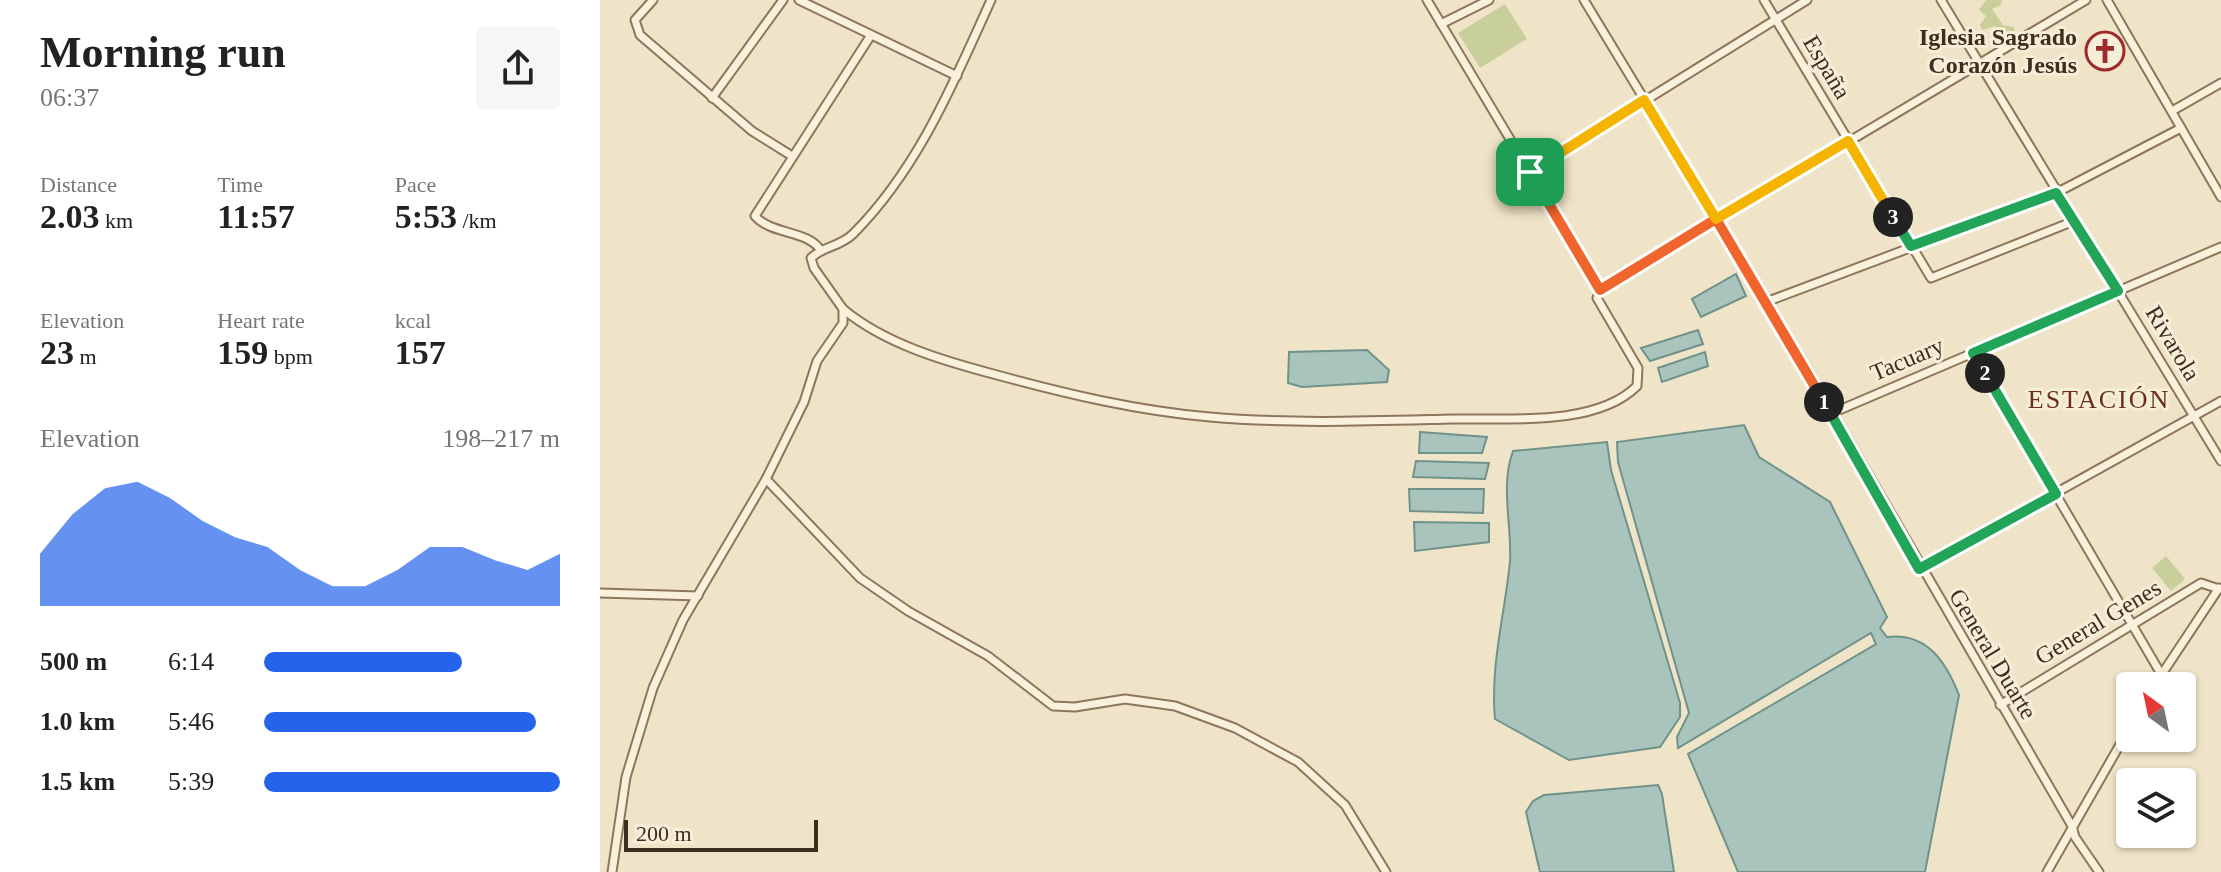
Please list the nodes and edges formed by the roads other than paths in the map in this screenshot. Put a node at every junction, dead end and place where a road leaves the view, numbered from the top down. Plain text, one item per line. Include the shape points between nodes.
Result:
1 (653, 0) edge
2 (783, 0) edge
3 (799, 0) edge
4 (991, 0) edge
5 (1427, 0) edge
6 (1489, 0) edge
7 (1584, 0) edge
8 (1764, 0) edge
9 (1807, 0) edge
10 (1941, 0) edge
11 (2086, 0) edge
12 (2107, 0) edge
13 (1775, 19) junction
14 (1441, 24) junction
15 (871, 35) junction
16 (1979, 67) junction
17 (957, 76) junction
18 (2221, 83) edge
19 (712, 98) junction
20 (1644, 100) junction
21 (2172, 111) junction
22 (2181, 128) junction
23 (1848, 141) junction
24 (792, 156) junction
25 (1530, 172) junction
26 (2056, 193) junction
27 (2221, 197) edge
28 (1716, 219) junction
29 (2074, 221) junction
30 (1911, 246) junction
31 (2221, 247) edge
32 (821, 251) junction
33 (1600, 290) junction
34 (2118, 291) junction
35 (1766, 302) junction
36 (843, 309) junction
37 (1973, 353) junction
38 (2221, 401) edge
39 (1830, 414) junction
40 (2195, 417) junction
41 (2221, 461) edge
42 (766, 479) junction
43 (2056, 494) junction
44 (1919, 569) junction
45 (2220, 588) edge
46 (600, 593) edge
47 (698, 596) junction
48 (2132, 625) junction
49 (2160, 672) edge
50 (2162, 672) edge
51 (2000, 705) junction
52 (2116, 751) edge
53 (2072, 826) junction
54 (2046, 871) edge
55 (612, 872) edge
56 (1386, 872) edge
57 (2099, 872) edge

1 - 19 street via 635,20 640,35
2 - 19 street
3 - 15 street
4 - 17 street
5 - 14 street
6 - 14 street
7 - 20 street, General Duarte
8 - 13 street, España
9 - 13 street
10 - 16 street, Rivarola
11 - 16 street
12 - 21 street
13 - 20 street
13 - 23 street, España
14 - 25 street
15 - 17 street
15 - 24 street
16 - 23 street
16 - 26 street, Rivarola
17 - 32 street via 914,157 870,215 837,247
18 - 21 street
19 - 24 street
20 - 25 street
20 - 28 street, General Duarte
21 - 22 street
22 - 26 street
22 - 27 street
23 - 28 street
23 - 30 street, España
24 - 32 street via 755,216
25 - 33 street
26 - 29 street, Rivarola
26 - 30 street
28 - 33 street
28 - 35 street, General Duarte
29 - 30 street, España via 1931,278
29 - 34 street, Rivarola
30 - 35 street
31 - 34 street, Tacuary
32 - 36 street via 811,258 814,268
33 - 36 street via 1597,298 1638,368 1637,386 1624,399 1567,416 1348,421 1209,417 1081,398 919,351
34 - 37 street, Tacuary
34 - 40 street, Rivarola
35 - 39 street, General Duarte
36 - 42 street via 843,323 817,361 804,402
37 - 39 street, Tacuary
37 - 43 street
38 - 40 street
39 - 44 street, General Duarte
40 - 41 street, Rivarola
40 - 43 street
42 - 47 street
42 - 56 street via 860,578 988,656 1053,706 1125,699 1175,706 1235,728 1298,762 1345,805
43 - 44 street
43 - 48 street
44 - 51 street, General Duarte
45 - 48 street, General Genes via 2201,583
45 - 50 street, General Genes
46 - 47 street
47 - 55 street via 653,688 636,737
48 - 49 street
48 - 51 street, General Genes
51 - 53 street, General Duarte
52 - 53 street
53 - 54 street
53 - 57 street, General Duarte

